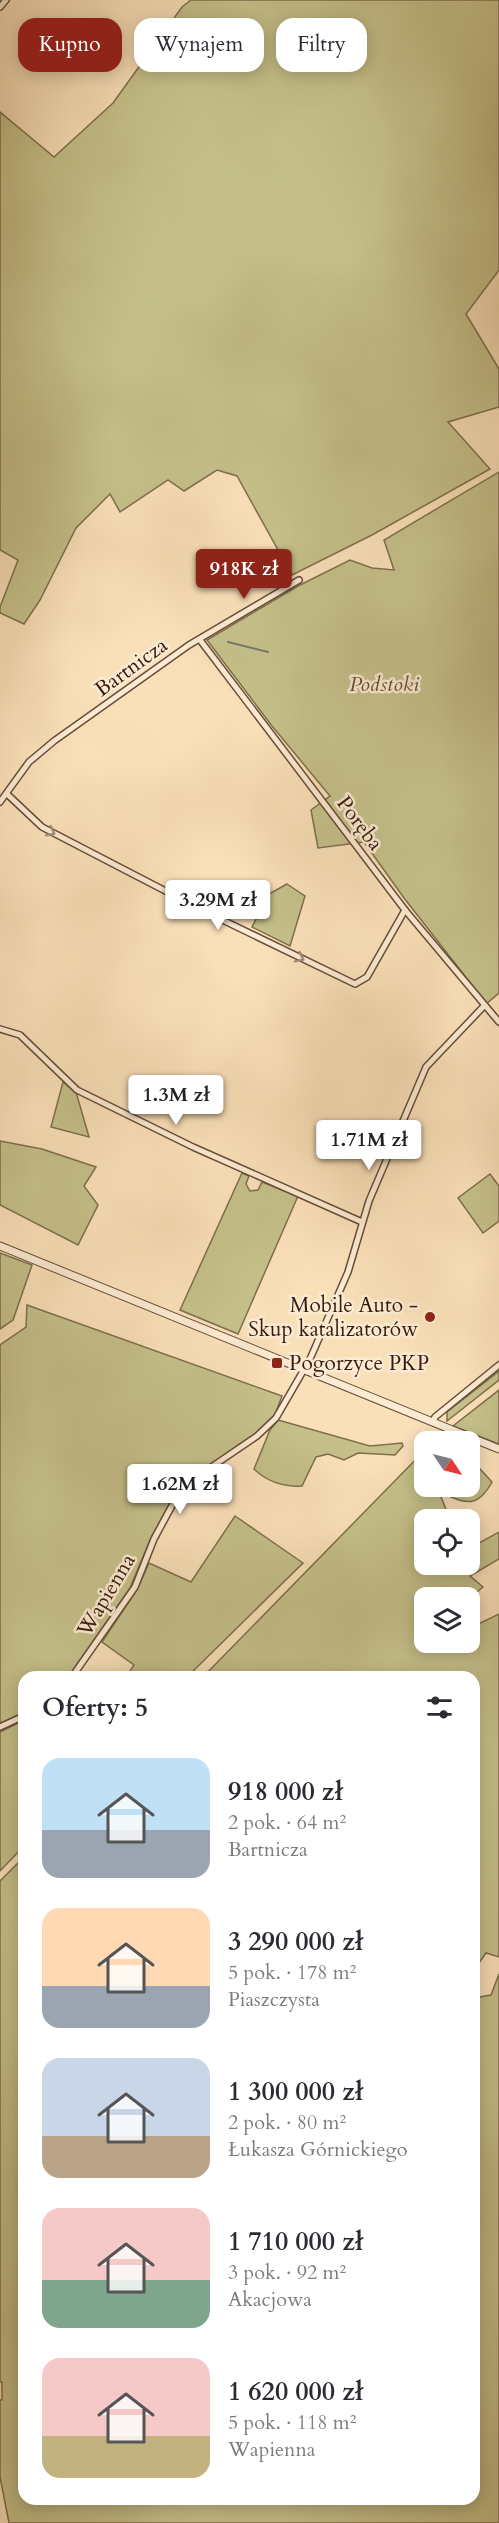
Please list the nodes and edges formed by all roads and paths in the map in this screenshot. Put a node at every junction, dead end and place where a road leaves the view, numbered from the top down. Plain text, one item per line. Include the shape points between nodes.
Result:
1 (6, 0) edge
2 (0, 7) edge
3 (299, 580) dead end
4 (200, 640) junction
5 (7, 794) junction
6 (0, 802) edge
7 (405, 910) junction
8 (484, 1006) junction
9 (499, 1022) edge
10 (0, 1029) edge
11 (362, 1222) junction
12 (0, 1246) edge
13 (499, 1365) edge
14 (303, 1369) junction
15 (433, 1422) junction
16 (499, 1449) edge
17 (76, 1671) edge
18 (18, 1719) edge
19 (0, 1727) edge

1 - 2 street
3 - 4 street, Bartnicza
4 - 5 street, Bartnicza via 40,752
4 - 7 street, Poręba
5 - 6 street, Bartnicza
5 -> 7 street via 42,827 355,984 367,977
7 - 8 street, Poręba
8 - 9 street, Poręba
8 - 11 street, Wapienna via 426,1067
10 - 11 street via 24,1038 77,1090
11 - 14 street, Wapienna via 348,1272
12 - 14 street
13 - 15 street
14 - 15 street
14 - 17 street, Wapienna via 276,1418 210,1468 174,1503 135,1587
15 - 16 street
18 - 19 street

